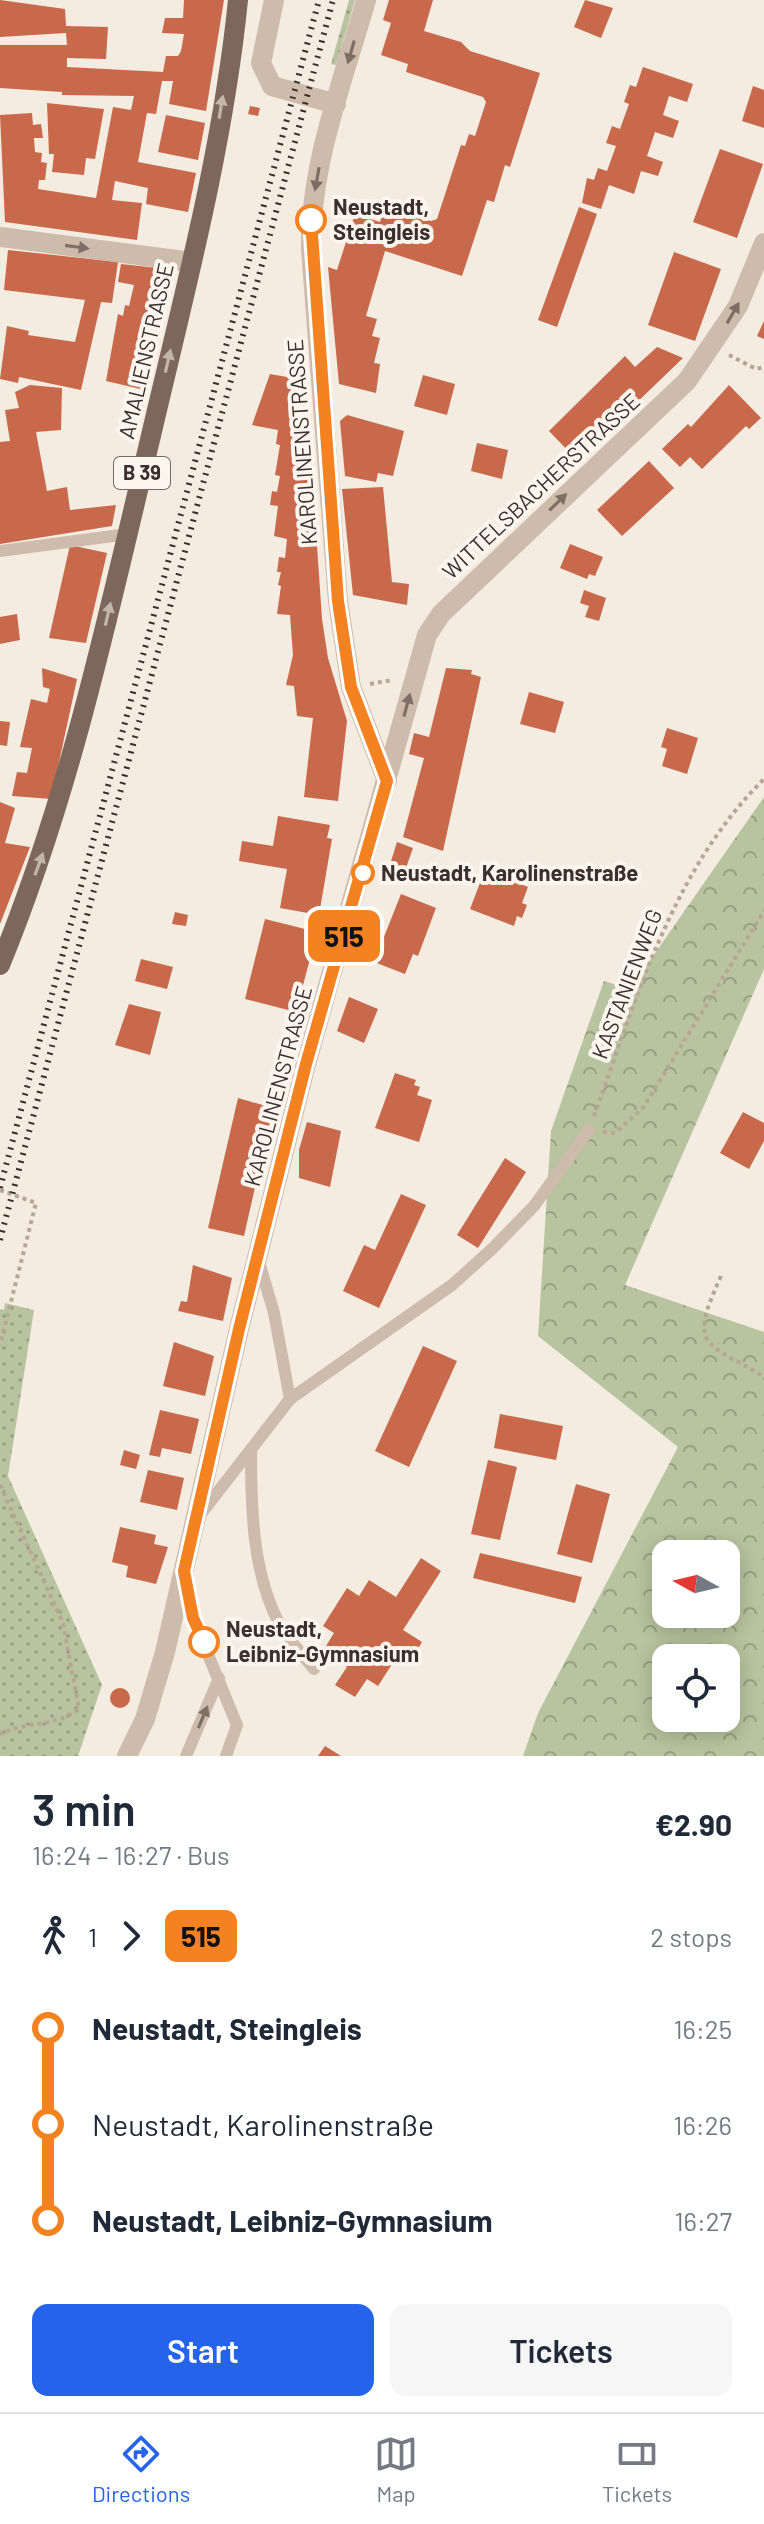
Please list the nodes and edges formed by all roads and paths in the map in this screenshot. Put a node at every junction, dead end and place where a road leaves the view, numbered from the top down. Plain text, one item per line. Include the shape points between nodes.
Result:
1 (238, 0) edge
2 (274, 0) edge
3 (366, 0) edge
4 (336, 104) junction
5 (0, 237) edge
6 (764, 243) edge
7 (192, 262) junction
8 (713, 346) junction
9 (764, 367) edge
10 (128, 534) junction
11 (0, 551) edge
12 (415, 676) junction
13 (351, 687) junction
14 (764, 779) edge
15 (387, 781) junction
16 (764, 911) edge
17 (6, 943) edge
18 (0, 965) edge
19 (589, 1130) junction
20 (0, 1190) edge
21 (258, 1259) junction
22 (721, 1276) dead end
23 (0, 1345) edge
24 (764, 1377) edge
25 (290, 1399) junction
26 (251, 1450) junction
27 (0, 1485) edge
28 (195, 1522) junction
29 (184, 1571) junction
30 (314, 1669) dead end
31 (220, 1677) junction
32 (0, 1734) edge
33 (127, 1756) edge
34 (186, 1756) edge
35 (226, 1756) edge

7 -> 1 main road, AMALIENSTRASSE / B 39
2 - 4 street via 261,63 272,86
3 -> 4 street, KAROLINENSTRASSE
4 -> 13 street, KAROLINENSTRASSE via 317,172 311,249 338,601
5 -> 7 street
8 -> 6 street, WITTELSBACHERSTRASSE via 738,306
10 -> 7 main road, AMALIENSTRASSE / B 39
8 - 9 path via 756,369
12 -> 8 street, WITTELSBACHERSTRASSE via 427,635 441,614 687,381
10 - 11 lane
17 -> 10 main road, AMALIENSTRASSE / B 39 via 56,816
12 - 13 path
15 -> 12 street, WITTELSBACHERSTRASSE
13 - 15 street, KAROLINENSTRASSE
14 - 19 path, KASTANIENWEG via 717,836 656,943
15 - 21 street, KAROLINENSTRASSE via 306,1064
16 - 19 path via 643,1108 615,1133
17 - 18 main road, AMALIENSTRASSE
19 - 25 lane via 534,1206 452,1285
20 - 23 path via 36,1203
21 - 25 lane
21 - 28 street, KAROLINENSTRASSE
22 - 24 path via 704,1312 703,1332 709,1345
25 - 26 lane
26 - 28 lane
26 - 30 lane via 251,1520 265,1583 280,1625
27 - 32 path via 63,1623 79,1709 61,1722 23,1724
28 - 29 street, KAROLINENSTRASSE
29 - 31 lane via 193,1618
29 - 33 street, KAROLINENSTRASSE via 145,1719
34 -> 31 lane
31 - 35 lane via 237,1725

